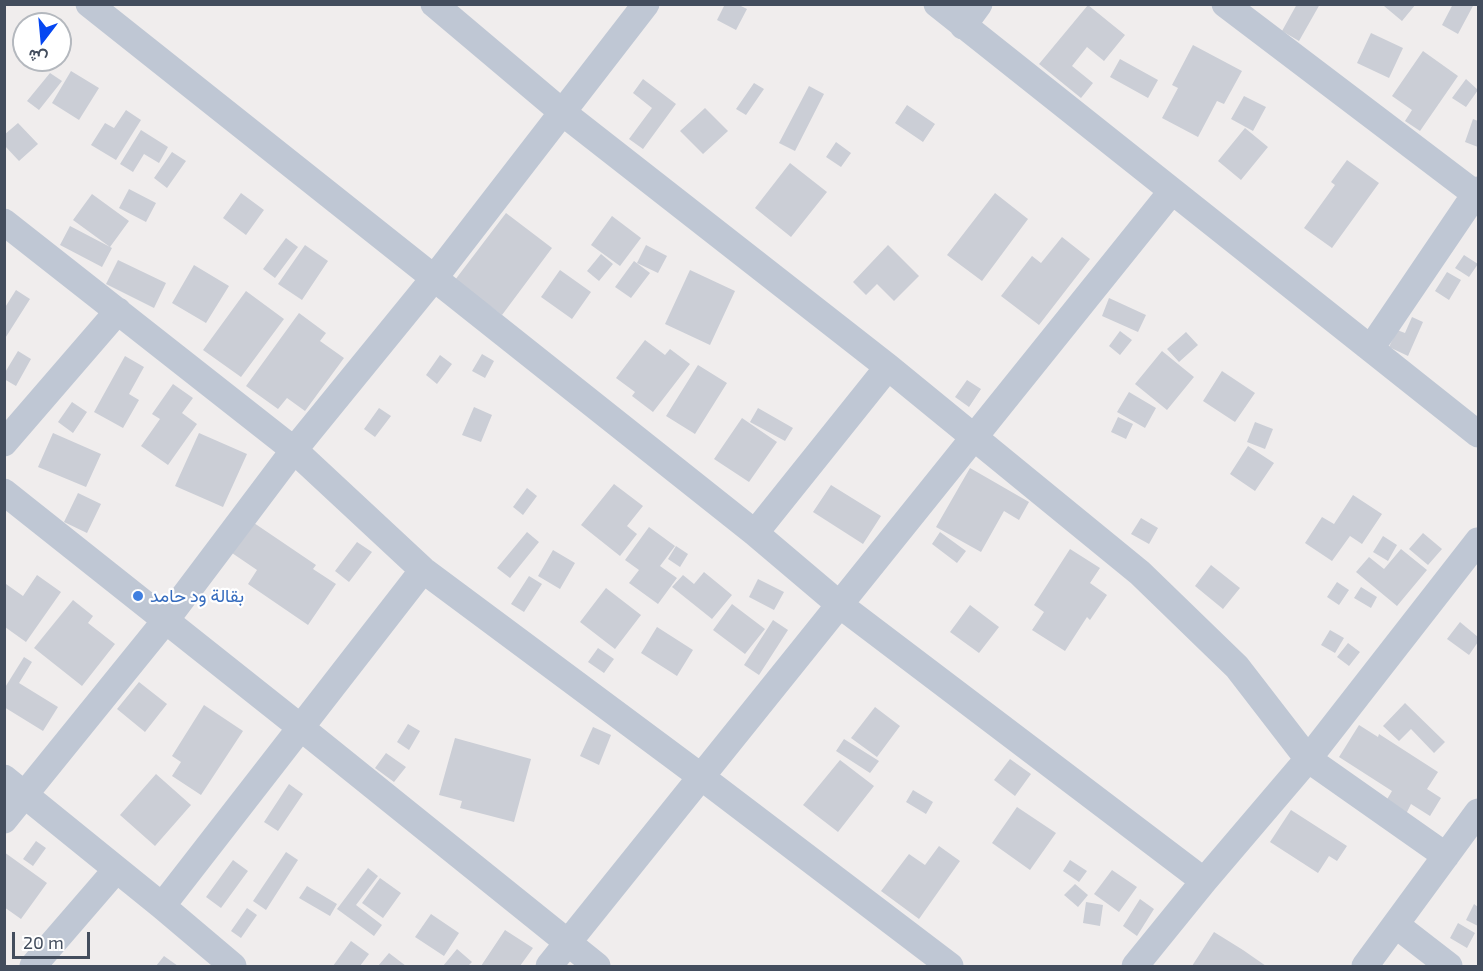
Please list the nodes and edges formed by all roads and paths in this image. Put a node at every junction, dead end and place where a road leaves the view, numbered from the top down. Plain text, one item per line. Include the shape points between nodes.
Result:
1 (89, 4) edge
2 (434, 4) edge
3 (646, 4) edge
4 (937, 4) edge
5 (1225, 4) edge
6 (971, 15) edge
7 (562, 112) junction
8 (1172, 191) junction
9 (1478, 193) edge
10 (4, 222) edge
11 (435, 278) junction
12 (118, 310) junction
13 (1371, 348) junction
14 (888, 368) junction
15 (1479, 434) edge
16 (975, 437) junction
17 (4, 443) edge
18 (294, 450) junction
19 (4, 492) edge
20 (755, 532) junction
21 (1479, 541) edge
22 (423, 570) junction
23 (840, 605) junction
24 (166, 620) junction
25 (300, 727) junction
26 (1308, 759) junction
27 (700, 776) junction
28 (15, 787) edge
29 (1479, 812) edge
30 (4, 820) edge
31 (1446, 856) junction
32 (116, 870) junction
33 (1204, 881) junction
34 (162, 906) junction
35 (1396, 925) junction
36 (567, 943) junction
37 (33, 966) edge
38 (233, 966) edge
39 (549, 966) edge
40 (597, 966) edge
41 (951, 966) edge
42 (1135, 966) edge
43 (1365, 966) edge
44 (1449, 966) edge

1 - 11 street
2 - 7 street
3 - 7 street
4 - 6 street
5 - 9 street
6 - 8 street
7 - 11 street
7 - 14 street
8 - 13 street
8 - 16 street
9 - 13 street
10 - 12 street
11 - 18 street
11 - 20 street
12 - 17 street
12 - 18 street
13 - 15 street
14 - 16 street
14 - 20 street
16 - 23 street
16 - 26 street via 1148,581 1237,667
18 - 22 street
18 - 24 street
19 - 24 street
20 - 23 street
21 - 26 street
22 - 25 street
22 - 27 street
23 - 27 street
23 - 33 street
24 - 25 street
24 - 28 street
25 - 34 street
25 - 36 street
26 - 31 street
26 - 33 street
27 - 36 street
27 - 41 street
28 - 30 street
28 - 32 street
29 - 31 street
31 - 35 street
32 - 34 street
32 - 37 street
33 - 42 street
34 - 38 street
35 - 43 street
35 - 44 street
36 - 39 street
36 - 40 street

